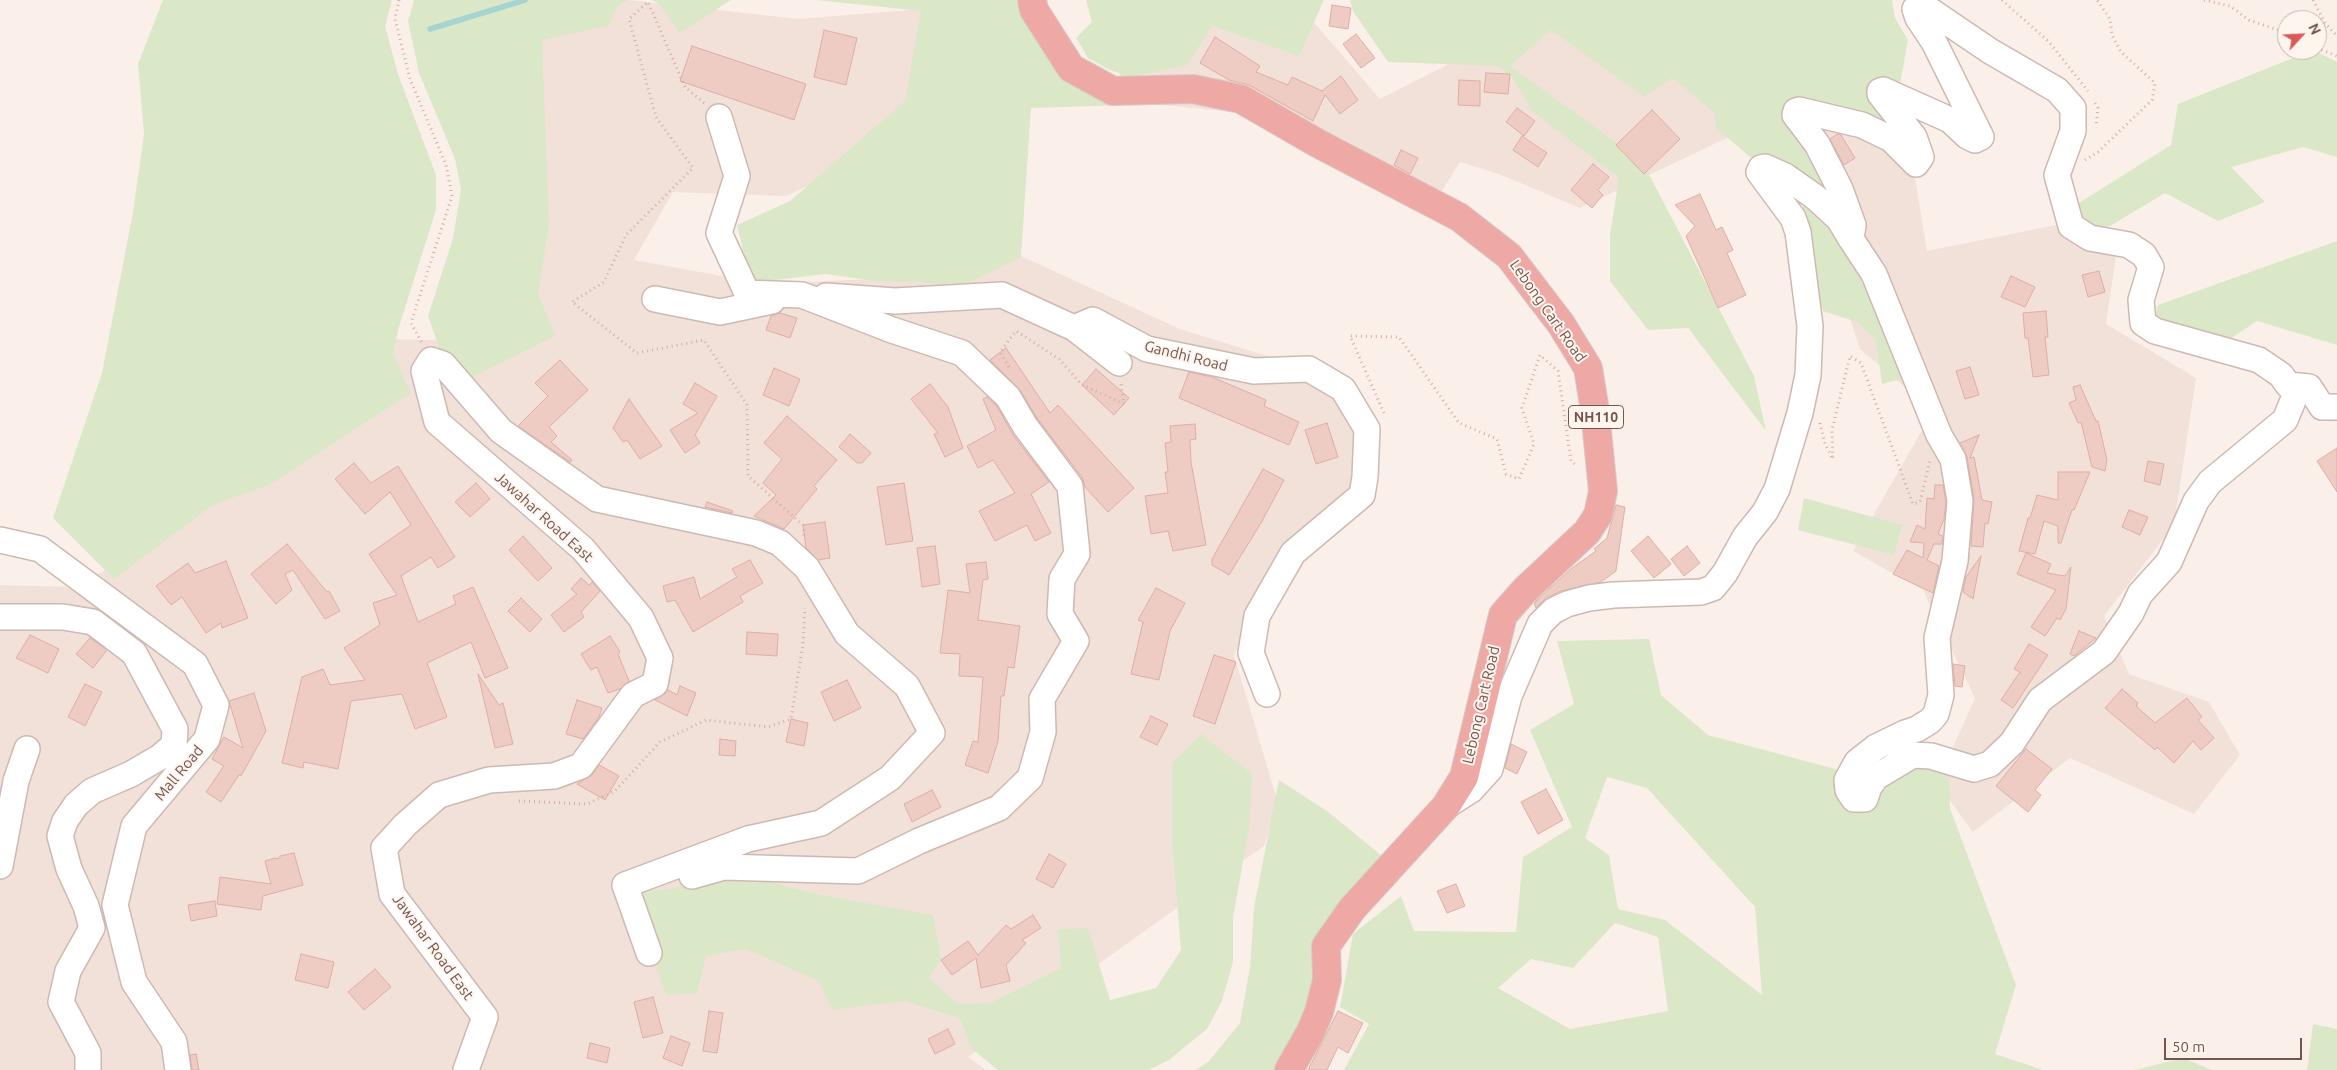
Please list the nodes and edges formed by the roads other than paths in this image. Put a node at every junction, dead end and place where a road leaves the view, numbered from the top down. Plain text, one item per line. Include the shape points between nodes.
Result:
1 (1032, 0) edge
2 (719, 117) road end
3 (1851, 239) junction
4 (802, 295) junction
5 (656, 299) dead end
6 (1074, 328) junction
7 (1119, 363) dead end
8 (2299, 386) junction
9 (2337, 407) edge
10 (0, 540) edge
11 (0, 617) edge
12 (1267, 694) dead end
13 (27, 749) dead end
14 (1446, 806) junction
15 (0, 866) edge
16 (625, 885) junction
17 (649, 953) dead end
18 (88, 1070) edge
19 (178, 1070) edge
20 (466, 1070) edge
21 (1289, 1070) edge

1 - 14 highway, Lebong Cart Road / NH110 via 1034,10 1071,68 1113,91 1193,89 1241,99 1459,217 1509,256 1561,324 1588,368 1603,491 1598,515 1587,532 1503,615 1464,777
2 - 4 street via 737,176 719,233 747,294
3 - 8 street via 1853,225 1840,189 1817,144 1795,115 1796,111 1862,125 1891,139 1916,164 1921,157 1914,137 1880,91 1950,120 1975,140 1981,137 1914,9 1925,7 1990,51 2057,90 2073,108 2073,131 2057,175 2071,226 2090,238 2129,245 2144,254 2151,267 2142,300 2143,323 2155,331 2259,360 2288,384
3 - 8 street via 1874,274 1939,435 1953,460 1960,501 1955,561 1937,638 1941,695 1936,714 1918,729 1876,747 1857,762 1847,780 1848,790 1854,799 1865,799 1876,777 1913,755 1932,756 1974,769 1990,764 2012,742 2040,700 2104,652 2140,594 2169,562 2196,501 2210,482 2285,420
3 - 14 street via 1839,219 1815,198 1785,176 1761,168 1761,178 1793,218 1798,232 1810,326 1808,374 1802,405 1777,489 1713,588 1701,592 1605,596 1567,604 1553,611 1537,630 1509,696 1490,769 1471,790
4 - 5 street via 720,312
4 - 6 street via 895,300 1002,294
4 - 16 street via 962,353 1008,397 1025,426 1070,486 1077,554 1062,579 1060,614 1076,641 1042,699 1043,732 1030,778 999,808 919,841 858,871 724,867 669,883
6 - 7 street
6 - 12 street, Gandhi Road via 1093,320 1147,349 1254,371 1309,370 1343,389 1367,429 1366,477 1362,495 1293,553 1257,616 1251,654
8 - 9 street via 2309,387 2322,407
10 - 19 street, Mall Road via 40,550 195,664 216,705 207,739 134,826 115,905 134,982 174,1042
11 - 18 street via 63,617 93,622 134,653 175,729 174,745 160,757 132,774 92,791 76,805 65,820 60,836 92,928 68,971 61,1002 88,1053
13 - 15 street via 16,781
14 - 21 highway, Lebong Cart Road / NH110 via 1352,909 1326,946 1327,980 1319,1012
16 - 17 street
16 - 20 street, Jawahar Road East via 748,839 821,823 890,778 932,733 907,686 847,634 807,568 780,543 756,533 597,499 501,431 443,364 430,360 424,371 437,422 583,549 642,618 660,658 655,684 634,695 581,766 554,776 488,780 439,795 405,824 384,848 392,894 485,1017

